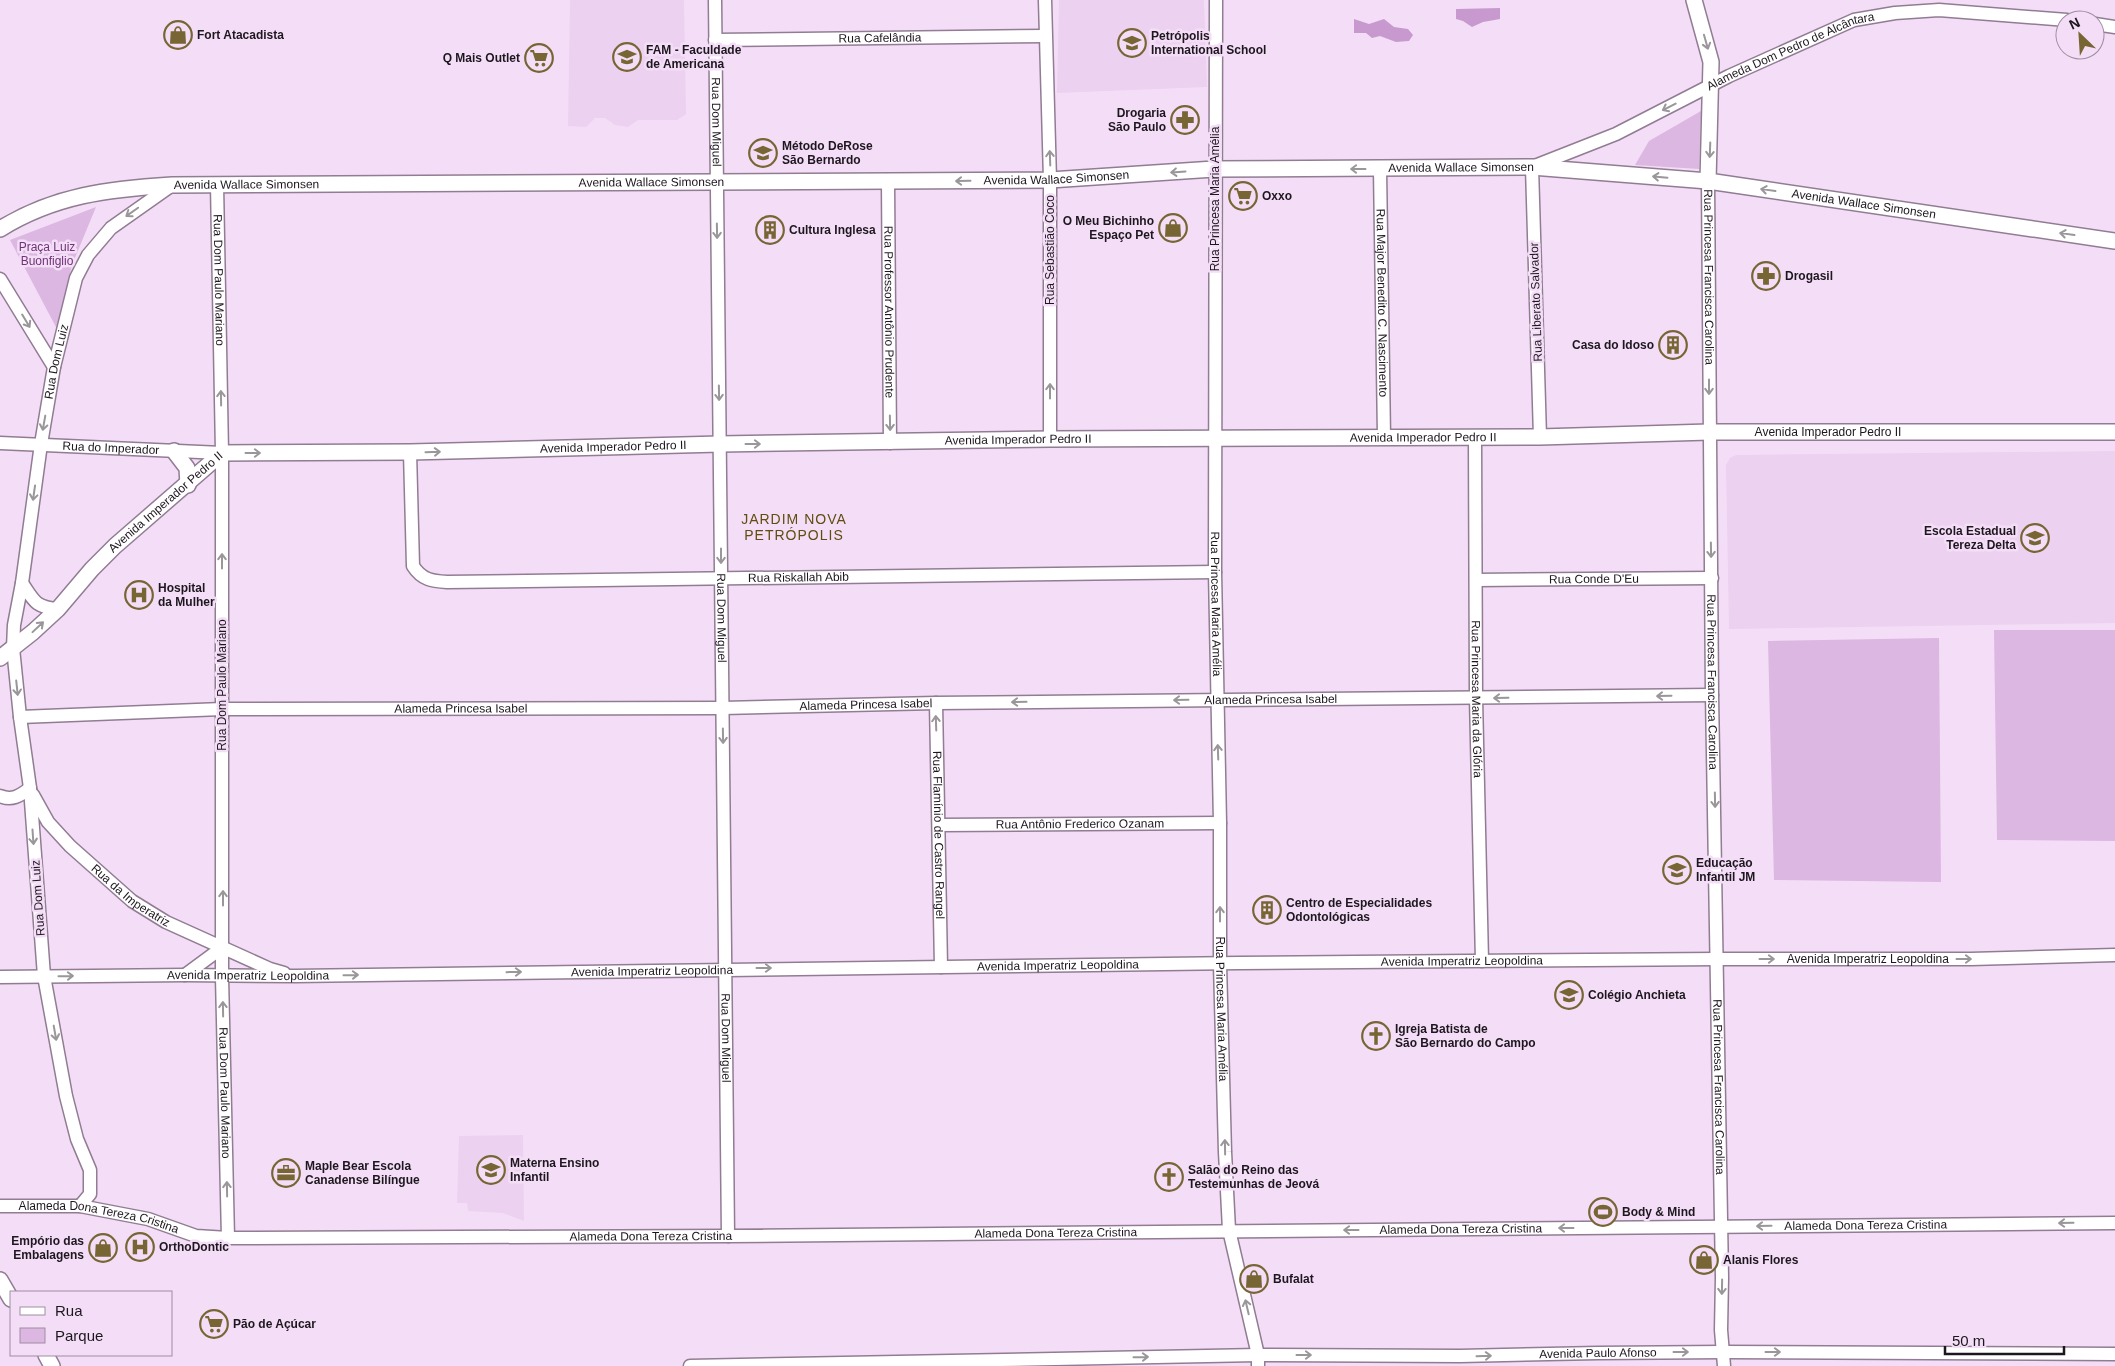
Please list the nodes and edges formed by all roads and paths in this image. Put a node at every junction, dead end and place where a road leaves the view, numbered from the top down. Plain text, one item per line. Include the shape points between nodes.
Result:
1 (715, 0) edge
2 (1045, 0) edge
3 (1216, 0) edge
4 (1694, 0) edge
5 (2055, 19) edge
6 (1045, 36) junction
7 (715, 40) junction
8 (1712, 85) junction
9 (1532, 167) junction
10 (1214, 169) junction
11 (1380, 169) junction
12 (1050, 180) junction
13 (1708, 181) junction
14 (716, 182) junction
15 (888, 182) junction
16 (217, 184) junction
17 (172, 185) junction
18 (0, 229) edge
19 (2115, 241) edge
20 (0, 279) edge
21 (54, 367) junction
22 (1709, 432) junction
23 (2115, 432) edge
24 (1384, 437) junction
25 (1540, 437) junction
26 (1216, 438) junction
27 (1475, 438) junction
28 (1050, 439) junction
29 (0, 442) edge
30 (890, 443) junction
31 (41, 444) junction
32 (720, 444) junction
33 (174, 451) junction
34 (410, 452) junction
35 (222, 453) junction
36 (188, 485) junction
37 (1215, 572) junction
38 (721, 578) junction
39 (1712, 578) junction
40 (1476, 580) junction
41 (22, 583) junction
42 (58, 609) junction
43 (13, 648) junction
44 (0, 658) edge
45 (1712, 695) junction
46 (1476, 698) junction
47 (1218, 700) junction
48 (936, 703) junction
49 (723, 708) junction
50 (222, 709) junction
51 (20, 717) junction
52 (30, 788) junction
53 (0, 796) edge
54 (1220, 823) junction
55 (939, 825) junction
56 (223, 947) junction
57 (2115, 955) edge
58 (1718, 959) junction
59 (1482, 961) junction
60 (1220, 964) junction
61 (941, 967) junction
62 (726, 969) junction
63 (185, 975) junction
64 (44, 976) junction
65 (295, 976) junction
66 (0, 977) edge
67 (222, 977) junction
68 (0, 1206) edge
69 (80, 1206) junction
70 (2115, 1223) edge
71 (1721, 1227) junction
72 (1229, 1230) junction
73 (728, 1236) junction
74 (228, 1238) junction
75 (0, 1280) edge
76 (10, 1297) edge
77 (1598, 1352) junction
78 (1724, 1352) junction
79 (2115, 1354) edge
80 (1258, 1360) edge
81 (2001, 1360) edge
82 (1460, 1361) edge
83 (839, 1364) edge
84 (690, 1366) edge
85 (1598, 1366) edge
86 (1724, 1366) edge

1 - 7 street, Rua Dom Miguel
2 - 6 street, Rua Sebastião Coco
3 - 10 street, Rua Princesa Maria Amélia
4 -> 8 street, Rua Princesa Francisca Carolina via 1711,62
5 - 8 street, Alameda Dom Pedro de Alcântara via 1939,10 1854,20
6 - 7 street, Rua Cafelândia
12 -> 6 street, Rua Sebastião Coco
7 - 14 street, Rua Dom Miguel
8 -> 9 street, Alameda Dom Pedro de Alcântara via 1616,134
8 -> 13 street, Rua Princesa Francisca Carolina
9 - 11 street, Avenida Wallace Simonsen
13 -> 9 street, Avenida Wallace Simonsen
9 - 25 street, Rua Liberato Salvador
11 -> 10 street, Avenida Wallace Simonsen
10 -> 12 street, Avenida Wallace Simonsen
10 - 26 street, Rua Princesa Maria Amélia
11 - 24 street, Rua Major Benedito C. Nascimento
12 -> 15 street, Avenida Wallace Simonsen
28 -> 12 street, Rua Sebastião Coco
19 -> 13 street, Avenida Wallace Simonsen
13 -> 22 street, Rua Princesa Francisca Carolina
14 - 15 street, Avenida Wallace Simonsen
14 - 16 street, Avenida Wallace Simonsen
14 -> 32 street, Rua Dom Miguel
15 -> 30 street, Rua Professor Antônio Prudente
16 - 17 street, Avenida Wallace Simonsen
35 -> 16 street, Rua Dom Paulo Mariano
17 - 18 street, Avenida Wallace Simonsen via 81,195 45,206
17 -> 21 street, Rua Dom Luiz via 111,228 88,255 76,278
20 -> 21 street
21 -> 31 street, Rua Dom Luiz
22 - 23 street, Avenida Imperador Pedro II
22 - 25 street, Avenida Imperador Pedro II
22 -> 39 street, Rua Princesa Francisca Carolina
24 - 26 street, Avenida Imperador Pedro II
24 - 27 street, Avenida Imperador Pedro II
25 - 27 street, Avenida Imperador Pedro II
26 - 28 street, Avenida Imperador Pedro II
26 - 37 street, Rua Princesa Maria Amélia
27 - 40 street, Rua Princesa Maria da Glória
28 - 30 street, Avenida Imperador Pedro II
29 - 31 street, Rua do Imperador
32 -> 30 street, Avenida Imperador Pedro II
31 - 33 street, Rua do Imperador
31 -> 41 street, Rua Dom Luiz
34 -> 32 street, Avenida Imperador Pedro II
32 -> 38 street, Rua Dom Miguel
33 - 35 street, Rua do Imperador
33 - 36 street via 187,468
35 -> 34 street, Avenida Imperador Pedro II
34 - 38 street, Rua Riskallah Abib via 413,566 418,575 431,581
35 - 36 street, Avenida Imperador Pedro II
50 -> 35 street, Rua Dom Paulo Mariano
36 - 42 street, Avenida Imperador Pedro II via 115,546
37 - 38 street, Rua Riskallah Abib
37 - 47 street, Rua Princesa Maria Amélia
38 - 49 street, Rua Dom Miguel
39 - 40 street, Rua Conde D'Eu
39 - 45 street, Rua Princesa Francisca Carolina
40 - 46 street, Rua Princesa Maria da Glória
41 - 42 street via 36,604
41 - 43 street, Rua Dom Luiz
43 -> 42 street, Avenida Imperador Pedro II
43 - 44 street, Avenida Imperador Pedro II
43 -> 51 street, Rua Dom Luiz
45 -> 46 street, Alameda Princesa Isabel
45 -> 58 street, Rua Princesa Francisca Carolina
46 - 47 street, Alameda Princesa Isabel
46 - 59 street, Rua Princesa Maria da Glória
47 -> 48 street, Alameda Princesa Isabel
54 -> 47 street, Rua Princesa Maria Amélia
48 - 49 street, Alameda Princesa Isabel
55 -> 48 street, Rua Flamínio de Castro Rangel
49 - 50 street, Alameda Princesa Isabel
49 -> 62 street, Rua Dom Miguel
50 - 51 street, Alameda Princesa Isabel
56 -> 50 street, Rua Dom Paulo Mariano
51 - 52 street, Rua Dom Luiz
52 - 53 street via 14,798
52 - 56 street, Rua da Imperatriz via 48,822 132,901 166,922
52 -> 64 street, Rua Dom Luiz
54 - 55 street, Rua Antônio Frederico Ozanam
60 -> 54 street, Rua Princesa Maria Amélia
55 - 61 street, Rua Flamínio de Castro Rangel
56 - 63 street
56 - 65 street, Rua da Imperatriz via 270,969
56 - 67 street, Rua Dom Paulo Mariano
58 -> 57 street, Avenida Imperatriz Leopoldina via 1970,959
58 - 59 street, Avenida Imperatriz Leopoldina
58 - 71 street, Rua Princesa Francisca Carolina
59 - 60 street, Avenida Imperatriz Leopoldina
60 - 61 street, Avenida Imperatriz Leopoldina
72 -> 60 street, Rua Princesa Maria Amélia
62 -> 61 street, Avenida Imperatriz Leopoldina
65 -> 62 street, Avenida Imperatriz Leopoldina
62 - 73 street, Rua Dom Miguel
64 -> 63 street, Avenida Imperatriz Leopoldina
63 - 67 street, Avenida Imperatriz Leopoldina
64 - 66 street, Avenida Imperatriz Leopoldina
64 -> 69 street, Rua Dom Luiz via 66,1096 90,1170 90,1194
65 - 67 street, Avenida Imperatriz Leopoldina
74 -> 67 street, Rua Dom Paulo Mariano
68 - 69 street, Alameda Dona Tereza Cristina
69 - 74 street, Alameda Dona Tereza Cristina via 148,1219 196,1236
70 -> 71 street, Alameda Dona Tereza Cristina
71 -> 72 street, Alameda Dona Tereza Cristina
71 -> 78 street, Rua Princesa Francisca Carolina
72 - 73 street, Alameda Dona Tereza Cristina
80 -> 72 street, Rua Princesa Maria Amélia
73 - 74 street, Alameda Dona Tereza Cristina
75 - 76 street
77 -> 78 street, Avenida Paulo Afonso
82 -> 77 street, Avenida Paulo Afonso
77 - 85 street
78 -> 81 street, Avenida Paulo Afonso
78 - 86 street, Rua Princesa Francisca Carolina
79 - 81 street, Avenida Paulo Afonso
80 -> 82 street, Avenida Paulo Afonso
83 -> 80 street, Avenida Paulo Afonso
83 - 84 street, Avenida Paulo Afonso

